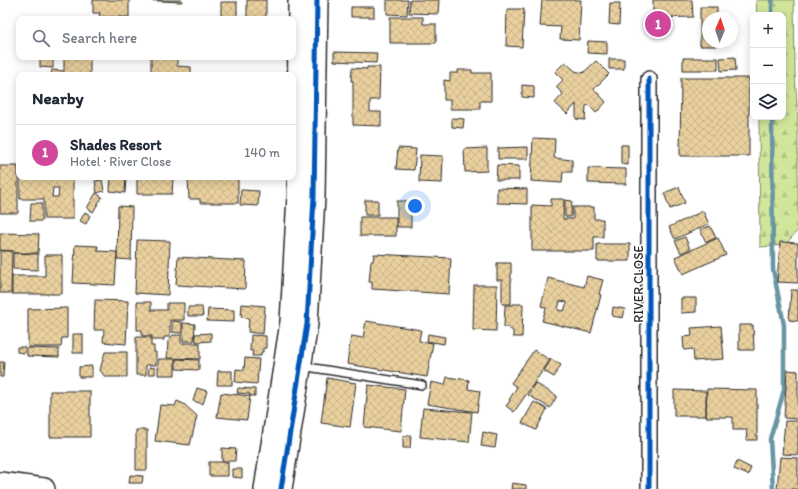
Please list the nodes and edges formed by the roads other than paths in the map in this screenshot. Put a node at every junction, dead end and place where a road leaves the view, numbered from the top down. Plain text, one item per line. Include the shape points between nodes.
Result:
1 (299, 0) edge
2 (317, 0) edge
3 (649, 79) dead end
4 (300, 366) junction
5 (422, 385) dead end
6 (0, 483) edge
7 (44, 489) edge
8 (265, 489) edge
9 (281, 489) edge
10 (649, 489) edge

1 - 8 street via 298,196 291,322
2 - 4 street via 314,197 307,324
3 - 10 street, RIVER CLOSE
4 - 5 lane
4 - 9 street
6 - 7 street

